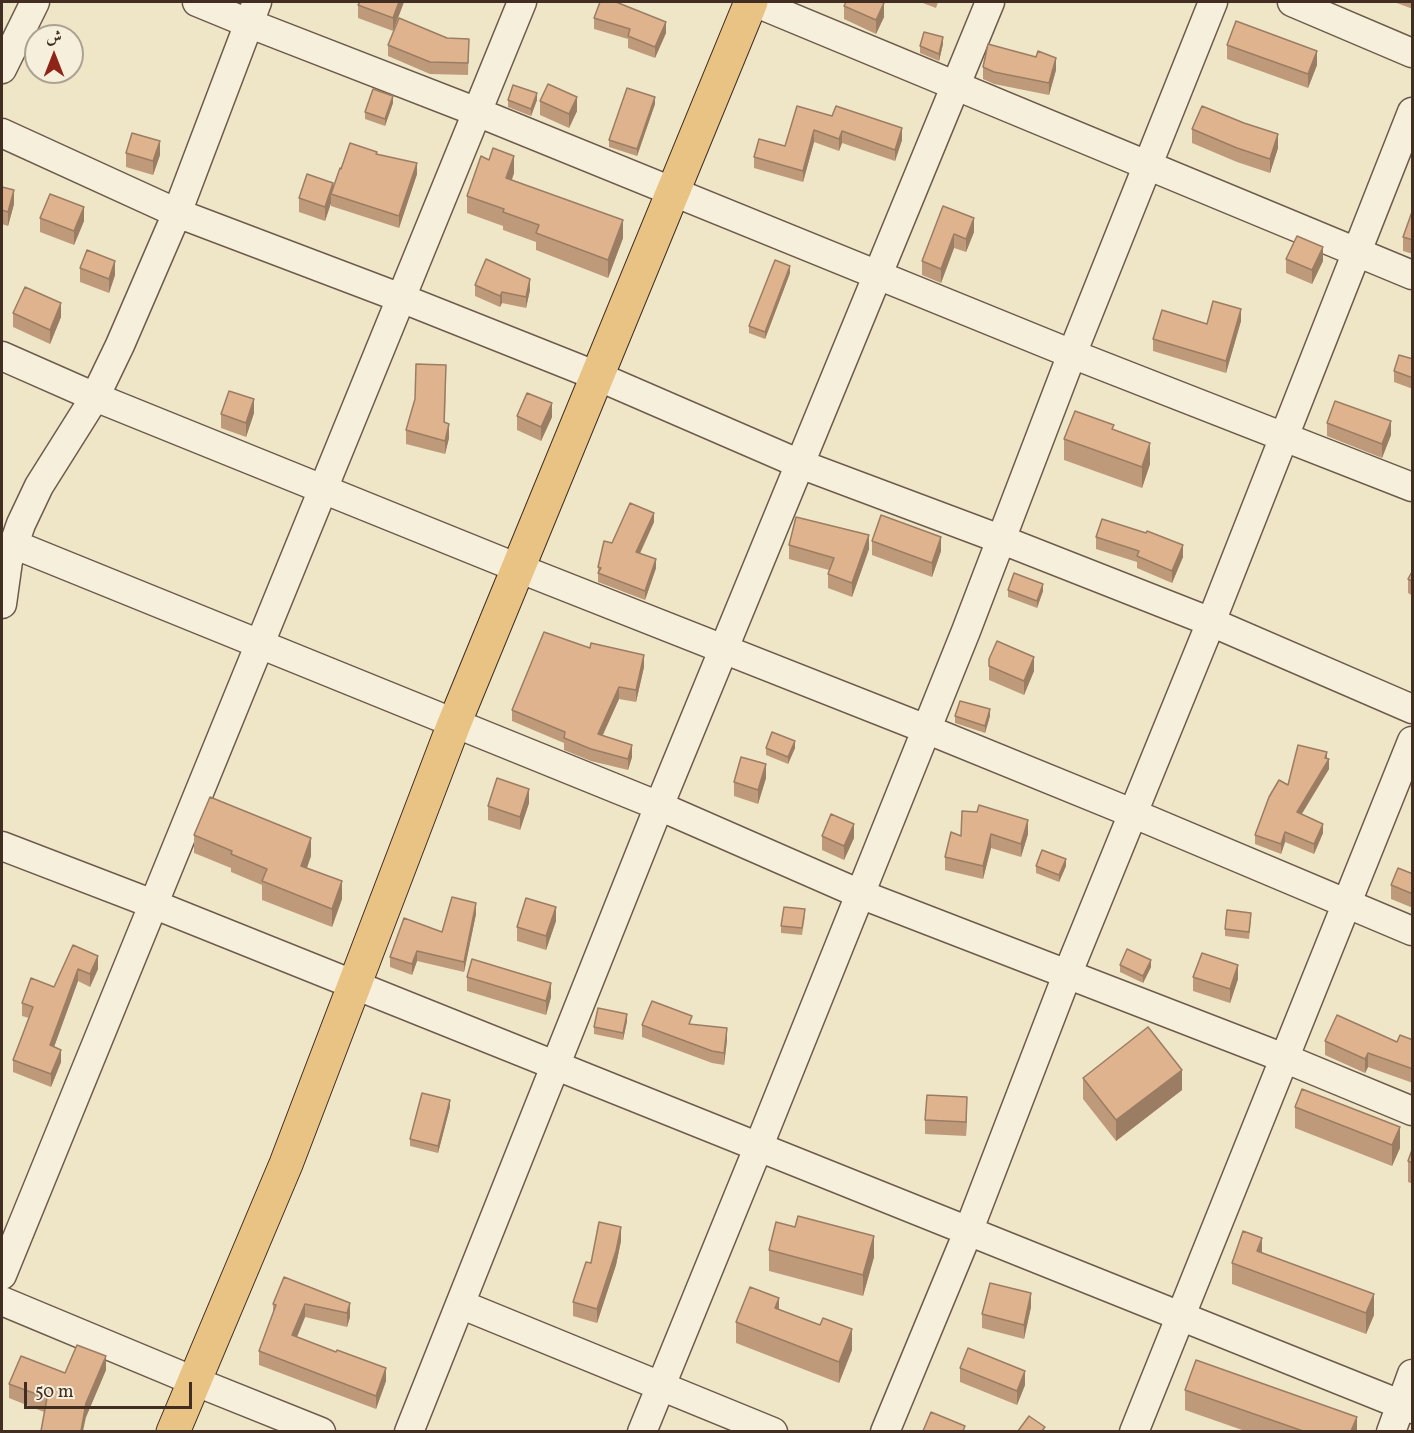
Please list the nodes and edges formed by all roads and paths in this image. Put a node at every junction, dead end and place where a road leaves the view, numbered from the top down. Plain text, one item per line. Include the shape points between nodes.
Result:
1 (35, 2) edge
2 (197, 2) edge
3 (522, 2) edge
4 (752, 2) edge
5 (990, 2) edge
6 (1213, 2) edge
7 (1292, 2) edge
8 (252, 12) edge
9 (1413, 53) edge
10 (2, 69) edge
11 (956, 85) junction
12 (477, 112) junction
13 (1413, 112) edge
14 (2, 133) edge
15 (1148, 165) junction
16 (673, 192) junction
17 (177, 213) junction
18 (1357, 252) junction
19 (1413, 275) edge
20 (878, 276) junction
21 (401, 298) junction
22 (1072, 354) junction
23 (2, 356) edge
24 (597, 376) junction
25 (95, 397) junction
26 (1284, 437) junction
27 (800, 464) junction
28 (1413, 487) edge
29 (323, 488) junction
30 (1000, 539) junction
31 (13, 544) junction
32 (518, 568) junction
33 (2, 603) edge
34 (1210, 622) junction
35 (260, 644) junction
36 (724, 649) junction
37 (1413, 709) edge
38 (454, 724) junction
39 (926, 729) junction
40 (1413, 741) edge
41 (659, 806) junction
42 (1132, 813) junction
43 (2, 846) edge
44 (860, 894) junction
45 (153, 904) junction
46 (1347, 904) junction
47 (1413, 931) edge
48 (1067, 975) junction
49 (356, 986) junction
50 (1284, 1058) junction
51 (555, 1066) junction
52 (1413, 1111) edge
53 (758, 1148) junction
54 (968, 1232) junction
55 (2, 1275) edge
56 (2, 1301) edge
57 (460, 1304) junction
58 (1180, 1317) junction
59 (1413, 1374) edge
60 (194, 1381) junction
61 (661, 1385) junction
62 (1407, 1407) edge
63 (173, 1431) edge
64 (321, 1431) edge
65 (409, 1431) edge
66 (642, 1431) edge
67 (773, 1431) edge
68 (885, 1431) edge
69 (1134, 1431) edge
70 (1391, 1431) edge

1 - 10 street
2 - 8 street
3 - 12 street
4 - 11 street
4 - 16 main road
5 - 11 street
6 - 15 street
7 - 9 street
8 - 12 street
8 - 17 street
11 - 15 street
11 - 20 street
12 - 16 street
12 - 21 street
13 - 18 street
14 - 17 street
15 - 18 street
15 - 22 street
16 - 20 street
16 - 24 main road
17 - 21 street
17 - 25 street
18 - 19 street
18 - 26 street
20 - 22 street
20 - 27 street
21 - 24 street
21 - 29 street
22 - 26 street
22 - 30 street
23 - 25 street
24 - 27 street
24 - 32 main road
25 - 29 street
25 - 31 street via 39,486
26 - 28 street
26 - 34 street
27 - 30 street
27 - 36 street
29 - 32 street
29 - 35 street
30 - 34 street
30 - 39 street
31 - 33 street
31 - 35 street
32 - 36 street
32 - 38 main road
34 - 37 street
34 - 42 street
35 - 38 street
35 - 45 street
36 - 39 street
36 - 41 street
38 - 41 street
38 - 49 main road
39 - 42 street
39 - 44 street
40 - 46 street
41 - 44 street
41 - 51 street
42 - 46 street
42 - 48 street
43 - 45 street
44 - 48 street
44 - 53 street
45 - 49 street
45 - 55 street
46 - 47 street
46 - 50 street
48 - 50 street
48 - 54 street
49 - 51 street
49 - 60 main road
50 - 52 street
50 - 58 street
51 - 53 street
51 - 57 street
53 - 54 street
53 - 61 street
54 - 58 street
54 - 68 street
56 - 60 street
57 - 61 street
57 - 65 street
58 - 62 street
58 - 69 street
59 - 62 street
60 - 63 main road
60 - 64 street
61 - 66 street
61 - 67 street
62 - 70 street

